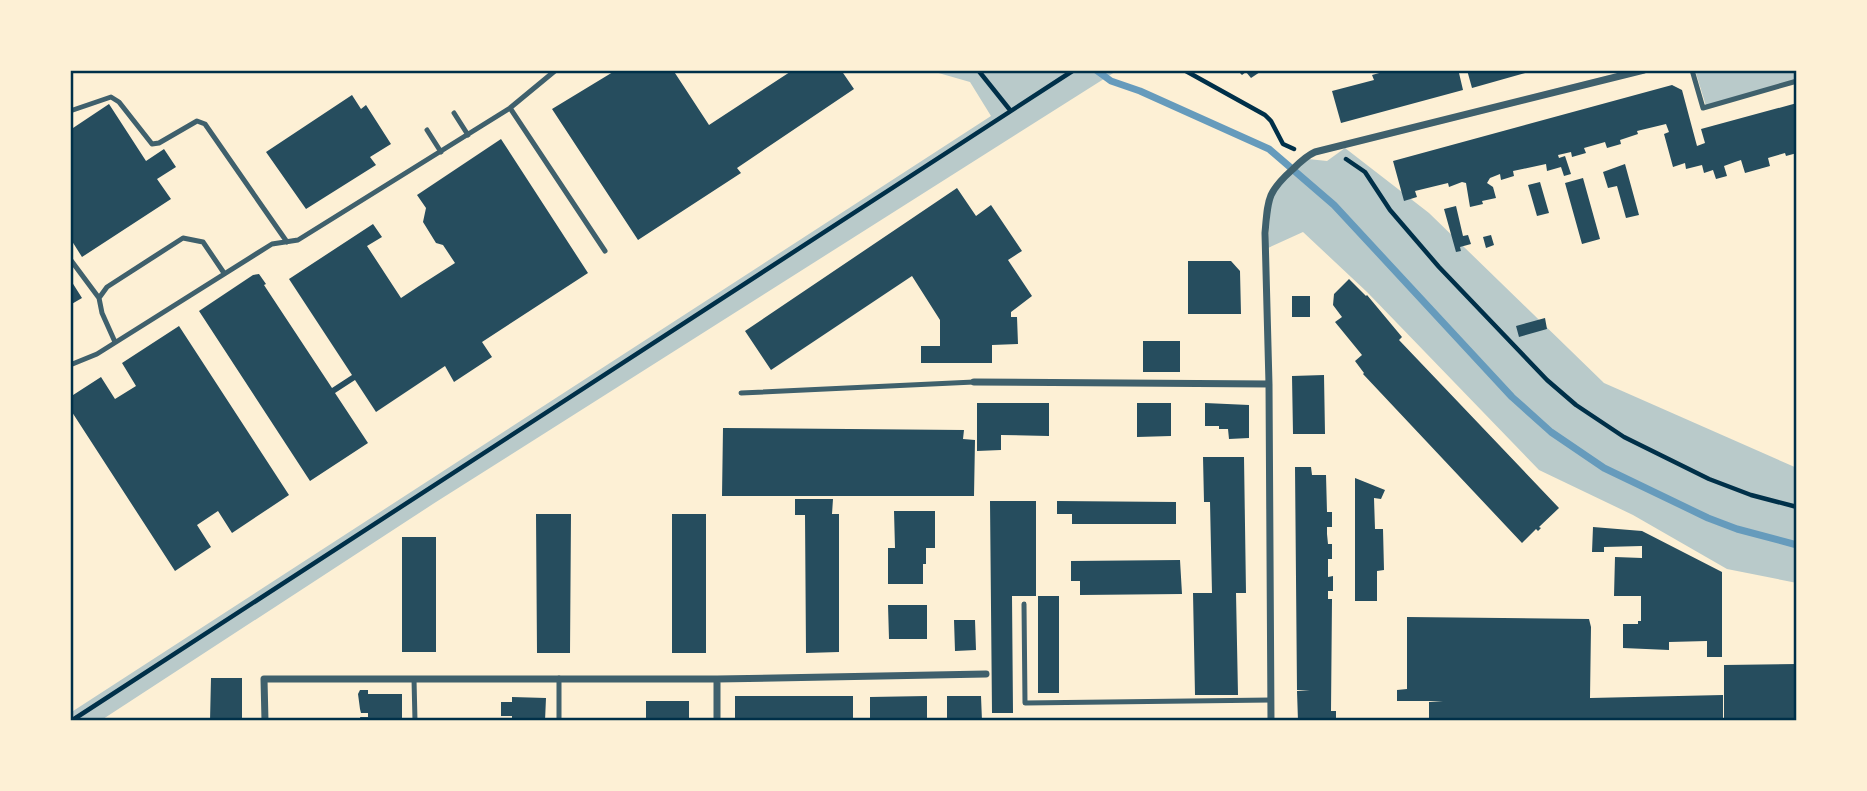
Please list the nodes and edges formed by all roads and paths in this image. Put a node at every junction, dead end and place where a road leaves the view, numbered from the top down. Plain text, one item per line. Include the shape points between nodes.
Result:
1 (556, 70) edge
2 (978, 70) edge
3 (1184, 70) edge
4 (1644, 70) edge
5 (1692, 70) edge
6 (1072, 71) edge
7 (1797, 81) edge
8 (510, 108) junction
9 (1010, 110) junction
10 (70, 111) edge
11 (454, 113) dead end
12 (427, 130) dead end
13 (468, 135) junction
14 (1283, 144) dead end
15 (1329, 149) junction
16 (441, 152) junction
17 (287, 242) junction
18 (605, 251) dead end
19 (70, 260) edge
20 (224, 273) junction
21 (99, 298) junction
22 (115, 342) junction
23 (70, 365) edge
24 (974, 382) joint
25 (1269, 384) junction
26 (741, 393) dead end
27 (1797, 507) edge
28 (1024, 604) dead end
29 (986, 674) dead end
30 (559, 678) junction
31 (414, 679) junction
32 (717, 679) junction
33 (1271, 700) junction
34 (71, 721) edge
35 (265, 721) edge
36 (415, 721) edge
37 (559, 721) edge
38 (717, 721) edge
39 (1271, 721) edge

1 - 8 lane
2 - 9 path
3 - 14 path via 1256,109 1271,121
4 - 15 street
5 - 7 lane via 1703,108
6 - 9 path
8 - 13 lane
8 - 18 lane
9 - 34 path
10 - 17 lane via 111,97 152,144 197,121 205,124
11 - 13 lane
12 - 16 lane
13 - 16 lane
15 - 25 street via 1308,155 1273,187 1267,208
15 - 27 path via 1365,172 1390,210 1439,267 1547,380 1593,419 1709,479
16 - 17 lane via 298,240
17 - 20 lane via 272,244
19 - 21 lane
20 - 21 lane via 203,242 183,238 107,287
20 - 22 lane
21 - 22 lane
22 - 23 lane
24 - 25 street
24 - 26 lane
25 - 33 street
28 - 33 lane via 1025,703
29 - 32 street
30 - 31 street
30 - 32 street
30 - 37 lane
31 - 35 street via 264,679
31 - 36 lane
32 - 38 street
33 - 39 street

